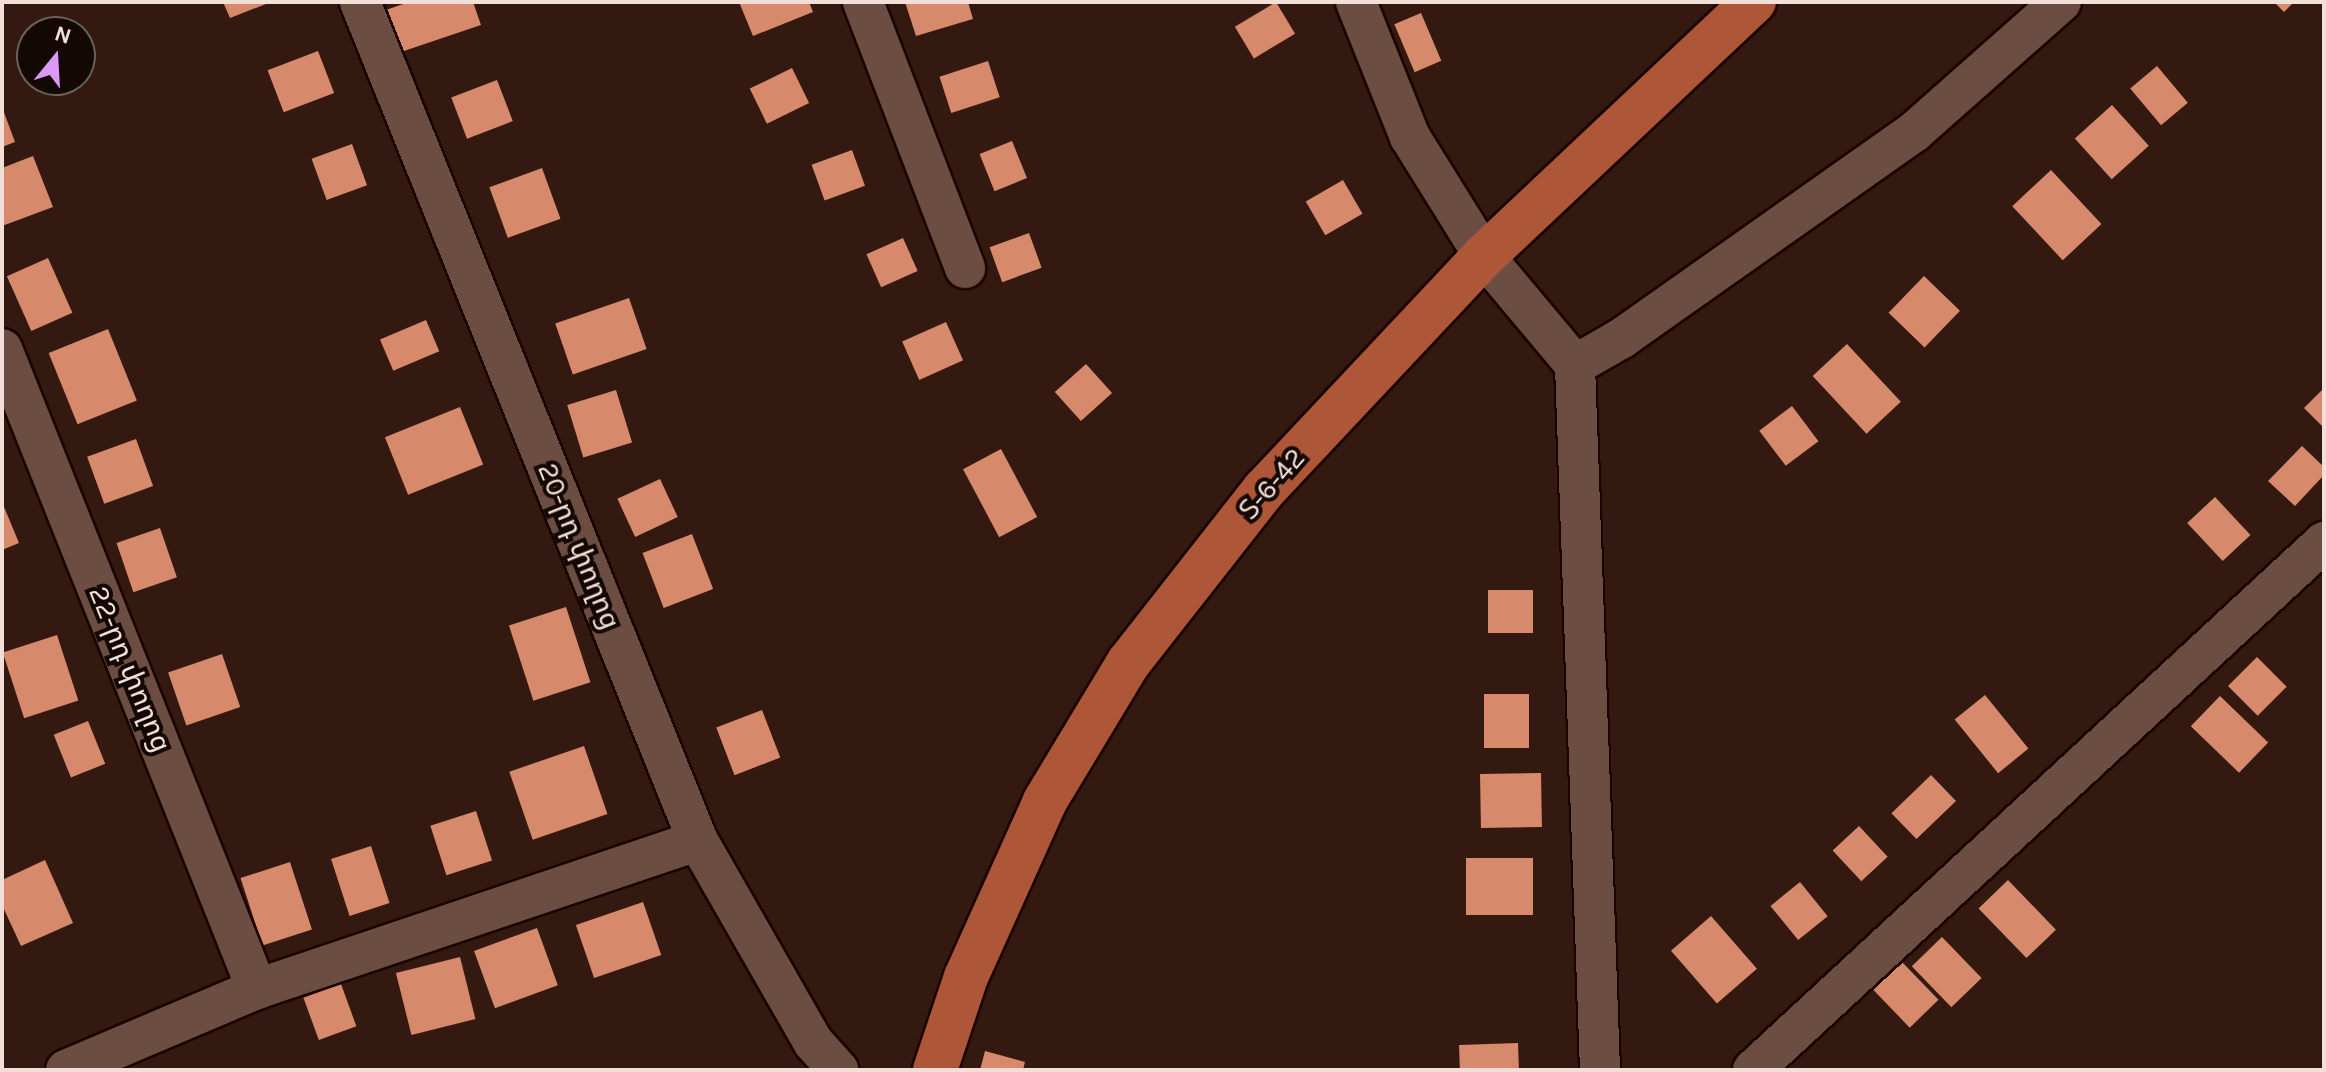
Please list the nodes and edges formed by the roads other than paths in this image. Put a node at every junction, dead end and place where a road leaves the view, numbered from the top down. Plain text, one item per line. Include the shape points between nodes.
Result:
1 (360, 2) edge
2 (863, 2) edge
3 (1356, 2) edge
4 (1754, 2) edge
5 (2061, 2) edge
6 (1484, 256) junction
7 (965, 268) dead end
8 (2, 349) edge
9 (1575, 365) junction
10 (2324, 542) edge
11 (698, 841) junction
12 (257, 989) junction
13 (66, 1070) edge
14 (838, 1070) edge
15 (935, 1070) edge
16 (1600, 1070) edge
17 (1753, 1070) edge

1 - 11 street, 20-րդ փողոց
2 - 7 street
3 - 6 street via 1410,137
4 - 6 main road, Տ-6-42 / Տ-6-42
5 - 9 street via 1914,132 1622,338
6 - 9 street
6 - 15 main road, Տ-6-42 / Տ-6-42 via 1264,490 1129,662 1045,801 966,977
8 - 12 street, 22-րդ փողոց
9 - 16 street
10 - 17 street
11 - 12 street
11 - 14 street, 20-րդ փողոց via 813,1042
12 - 13 street

